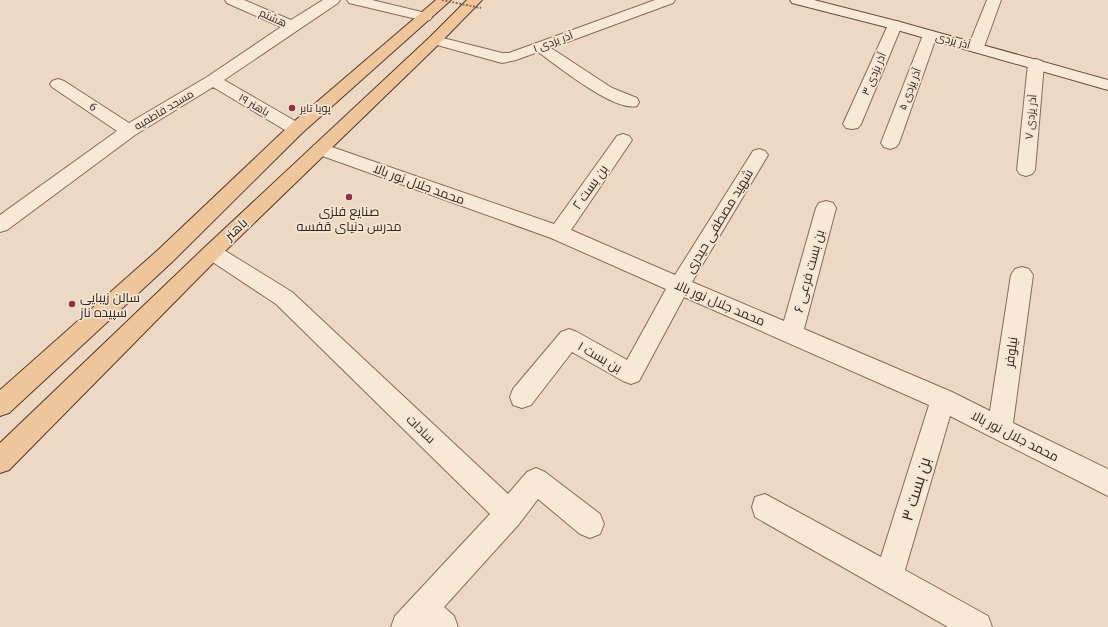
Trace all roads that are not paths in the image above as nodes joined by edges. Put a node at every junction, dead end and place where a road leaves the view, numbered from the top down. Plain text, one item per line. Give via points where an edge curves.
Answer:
1 (232, 0) edge
2 (333, 0) edge
3 (354, 0) edge
4 (443, 0) edge
5 (668, 0) edge
6 (797, 0) edge
7 (994, 0) edge
8 (477, 4) edge
9 (424, 18) junction
10 (895, 25) junction
11 (292, 26) junction
12 (930, 35) junction
13 (435, 40) junction
14 (540, 47) junction
15 (976, 47) junction
16 (1036, 64) junction
17 (213, 80) junction
18 (58, 84) dead end
19 (1108, 85) edge
20 (631, 102) dead end
21 (852, 124) dead end
22 (296, 129) junction
23 (129, 132) junction
24 (623, 140) dead end
25 (890, 143) dead end
26 (320, 149) junction
27 (759, 155) dead end
28 (1026, 170) dead end
29 (826, 208) dead end
30 (0, 225) edge
31 (558, 233) junction
32 (212, 252) junction
33 (1022, 275) dead end
34 (680, 286) junction
35 (791, 334) junction
36 (522, 397) dead end
37 (943, 400) junction
38 (0, 405) edge
39 (1000, 428) junction
40 (0, 461) edge
41 (1108, 484) edge
42 (765, 507) dead end
43 (509, 514) junction
44 (590, 524) dead end
45 (889, 577) junction
46 (424, 621) edge
47 (977, 627) edge

1 - 11 street, هشتم
2 - 11 street, مسجد فاطمیه
3 - 9 street
4 - 9 main road
5 - 14 street, آذر یزدی ۱
6 - 10 street, آذر یزدی
7 - 15 street
8 - 13 main road, باهنر
9 - 22 main road
10 - 12 street, آذر یزدی
10 - 21 street, آذر یزدی ۳
11 - 17 street, مسجد فاطمیه
12 - 15 street, آذر یزدی
12 - 25 street, آذر یزدی ۵
13 - 14 street, آذر یزدی ۱ via 502,58
13 - 26 main road, باهنر
14 - 20 street via 606,92
15 - 16 street, آذر یزدی
16 - 19 street, آذر یزدی
16 - 28 street, آذر یزدی ۷
17 - 22 street, باهنر ۱۹
17 - 23 street, مسجد فاطمیه
18 - 23 street, 6
22 - 38 main road via 165,256
23 - 30 street, مسجد فاطمیه
24 - 31 street, بن بست ۲
26 - 31 street, محمد جلال نور بالا
26 - 32 main road, باهنر
27 - 34 street, شهید مصطفی حیدری
29 - 35 street, بن بست فرعی ۶
31 - 34 street, محمد جلال نور بالا
32 - 40 main road, باهنر
32 - 43 street, سادات via 284,298
33 - 39 street, نیلوفر
34 - 35 street, محمد جلال نور بالا
34 - 36 street, بن بست ۱ via 630,374 569,338
35 - 37 street, محمد جلال نور بالا
37 - 39 street, محمد جلال نور بالا
37 - 45 street, بن بست ۳
39 - 41 street, محمد جلال نور بالا
42 - 45 street
43 - 44 street via 536,481
43 - 46 street
45 - 47 street

